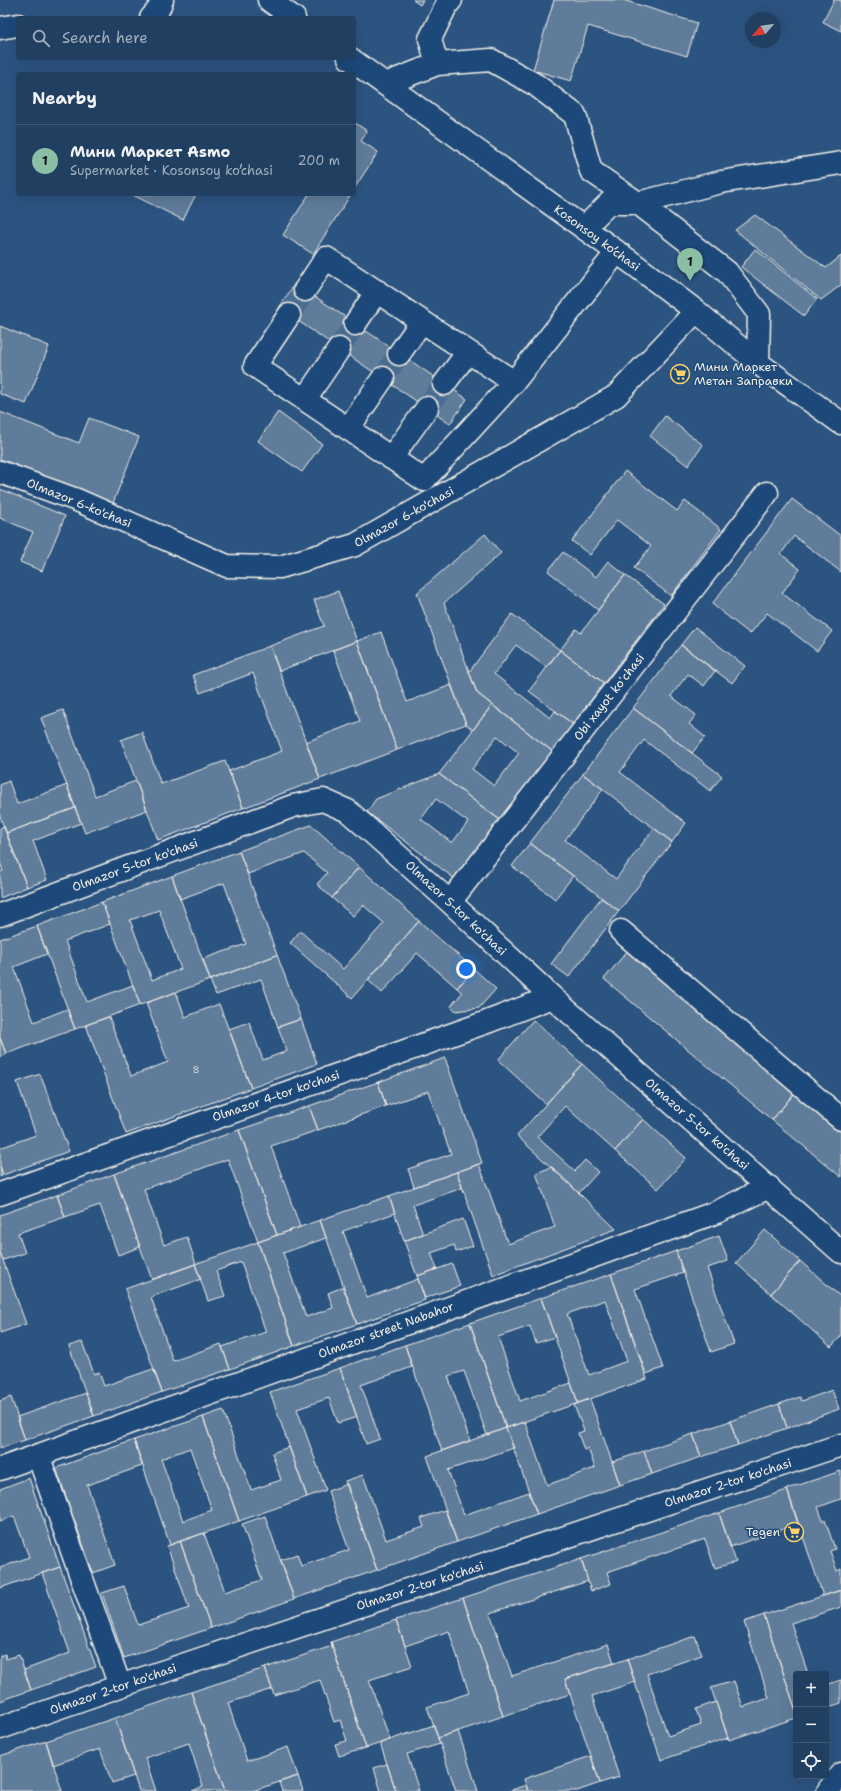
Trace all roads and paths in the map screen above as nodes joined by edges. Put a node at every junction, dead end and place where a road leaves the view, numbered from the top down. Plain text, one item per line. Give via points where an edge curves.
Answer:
1 (162, 0) edge
2 (269, 0) edge
3 (451, 0) edge
4 (153, 16) edge
5 (291, 16) edge
6 (16, 25) edge
7 (0, 28) edge
8 (352, 60) edge
9 (437, 64) junction
10 (385, 84) junction
11 (841, 163) edge
12 (638, 203) junction
13 (584, 228) junction
14 (617, 252) junction
15 (305, 290) tunnel mouth
16 (378, 291) junction
17 (696, 311) junction
18 (289, 315) tunnel mouth
19 (422, 321) junction
20 (355, 324) tunnel mouth
21 (339, 349) tunnel mouth
22 (468, 352) junction
23 (399, 354) tunnel mouth
24 (758, 363) junction
25 (383, 378) tunnel mouth
26 (514, 382) junction
27 (444, 384) tunnel mouth
28 (305, 400) junction
29 (427, 408) tunnel mouth
30 (841, 424) edge
31 (348, 429) junction
32 (391, 458) junction
33 (0, 472) edge
34 (767, 493) dead end
35 (450, 902) junction
36 (0, 915) edge
37 (621, 931) dead end
38 (552, 997) junction
39 (841, 1119) edge
40 (769, 1187) junction
41 (0, 1194) edge
42 (841, 1252) edge
43 (841, 1445) edge
44 (38, 1455) junction
45 (0, 1469) edge
46 (120, 1686) junction
47 (0, 1728) edge
48 (841, 1774) edge
49 (828, 1791) edge

1 - 4 street
2 - 5 street
3 - 9 street via 430,39
6 - 7 street
8 - 10 street, Kosonsoy ko’chasi
9 - 10 street
9 - 12 street via 491,60 536,85 575,114 592,171
10 - 13 street, Kosonsoy ko’chasi
11 - 12 street via 721,182
12 - 13 street via 609,203
12 - 24 street via 727,272 759,314
13 - 14 street, Kosonsoy ko’chasi
14 - 17 street, Kosonsoy ko’chasi
14 - 26 street
15 - 16 street via 326,258
16 - 19 street
16 - 20 street
17 - 24 street, Kosonsoy ko’chasi
17 - 33 street, Olmazor 6-ko'chasi via 616,396 355,545 280,567 227,566 77,500
18 - 28 street via 255,366
19 - 22 street
19 - 23 street
21 - 28 street
22 - 26 street
22 - 27 street
24 - 30 street, Kosonsoy ko’chasi
25 - 31 street
26 - 32 street via 424,480
28 - 31 street
29 - 32 street
31 - 32 street
34 - 35 street, Obi xayot koʻchasi
35 - 36 street, Olmazor 5-tor ko'chasi via 348,811 322,800 293,806
35 - 38 street, Olmazor 5-tor ko'chasi
37 - 39 street
38 - 40 street, Olmazor 5-tor ko'chasi
38 - 41 street, Olmazor 4-tor ko'chasi
40 - 42 street, Olmazor 5-tor ko'chasi
40 - 44 street, Olmazor street Nabahor via 717,1212
43 - 46 street, Olmazor 2-tor ko'chasi
44 - 45 street, Olmazor street Nabahor
44 - 46 street
46 - 47 street, Olmazor 2-tor ko'chasi
48 - 49 street

